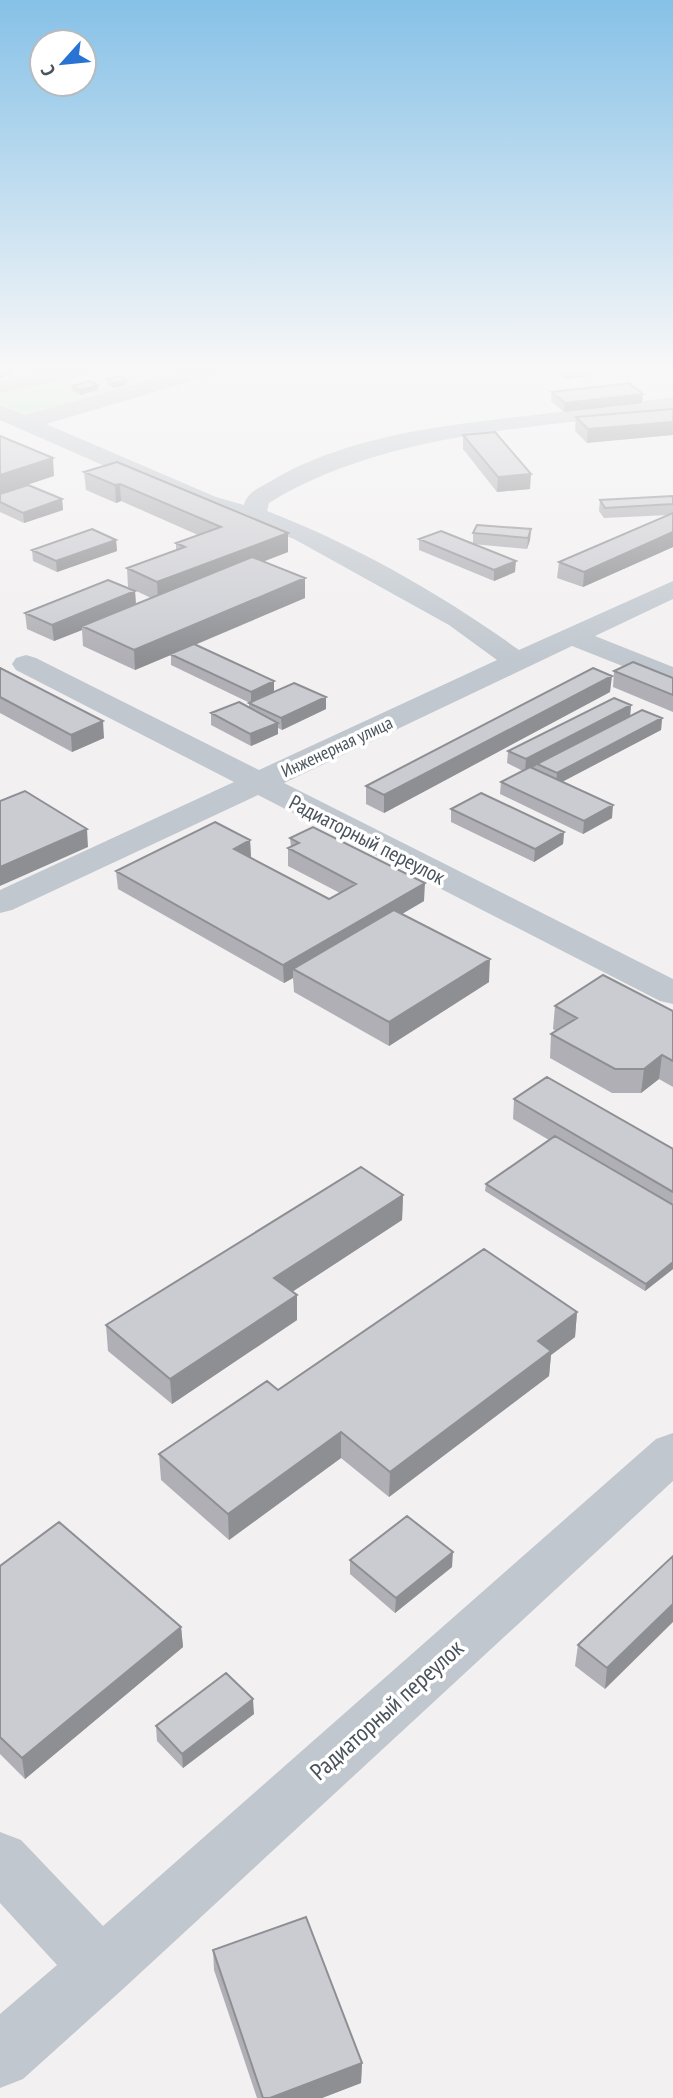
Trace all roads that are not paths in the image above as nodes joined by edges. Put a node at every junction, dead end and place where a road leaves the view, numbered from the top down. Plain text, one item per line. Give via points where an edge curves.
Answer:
1 (123, 465) edge
2 (329, 465) edge
3 (254, 516) junction
4 (673, 589) edge
5 (571, 636) junction
6 (517, 662) junction
7 (26, 664) dead end
8 (673, 677) edge
9 (258, 785) junction
10 (0, 903) edge
11 (673, 993) edge
12 (673, 1452) edge
13 (0, 1860) edge
14 (101, 1968) junction
15 (0, 2056) edge

1 - 3 street via 206,502
2 - 3 street via 295,477 257,500
3 - 6 street via 303,534 459,618
4 - 5 street, Инженерная улица
5 - 6 street, Инженерная улица
5 - 8 street
6 - 9 street, Инженерная улица
7 - 9 street, Радиаторный переулок
9 - 10 street, Инженерная улица
9 - 11 street, Радиаторный переулок
12 - 14 street, Радиаторный переулок
13 - 14 street
14 - 15 street, Радиаторный переулок

